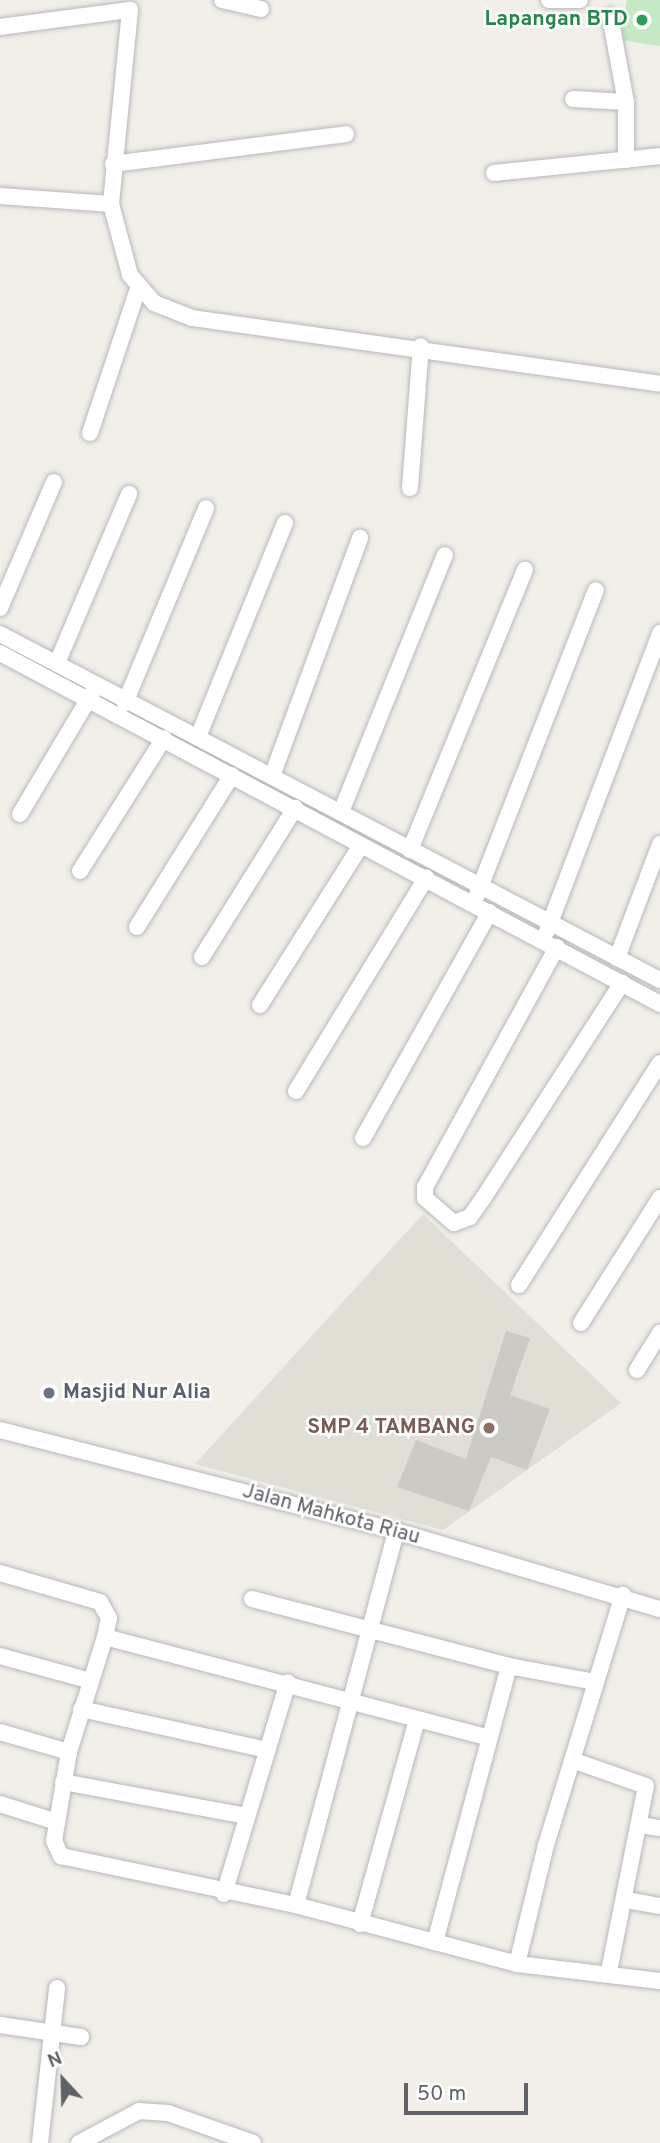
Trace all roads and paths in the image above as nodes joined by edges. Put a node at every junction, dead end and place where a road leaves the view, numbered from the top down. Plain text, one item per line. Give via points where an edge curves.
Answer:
1 (222, 0) edge
2 (549, 0) edge
3 (580, 0) edge
4 (132, 5) edge
5 (261, 9) dead end
6 (610, 16) dead end
7 (0, 27) edge
8 (573, 99) dead end
9 (626, 102) junction
10 (346, 134) dead end
11 (660, 156) edge
12 (626, 160) junction
13 (113, 164) junction
14 (494, 173) dead end
15 (0, 196) edge
16 (111, 204) junction
17 (139, 286) junction
18 (421, 346) junction
19 (660, 384) edge
20 (90, 433) dead end
21 (54, 482) dead end
22 (410, 488) dead end
23 (129, 494) dead end
24 (206, 508) dead end
25 (285, 523) dead end
26 (360, 538) dead end
27 (445, 555) dead end
28 (525, 570) dead end
29 (596, 590) dead end
30 (0, 608) edge
31 (660, 633) edge
32 (0, 634) edge
33 (0, 653) edge
34 (57, 663) junction
35 (92, 693) junction
36 (125, 703) junction
37 (158, 730) junction
38 (198, 737) junction
39 (232, 775) junction
40 (272, 776) junction
41 (295, 808) junction
42 (341, 812) junction
43 (20, 814) dead end
44 (660, 844) edge
45 (361, 845) junction
46 (410, 850) junction
47 (79, 871) dead end
48 (426, 878) junction
49 (482, 886) junction
50 (472, 903) junction
51 (490, 912) junction
52 (552, 923) junction
53 (137, 927) dead end
54 (542, 939) junction
55 (557, 947) junction
56 (202, 957) dead end
57 (617, 958) junction
58 (660, 981) edge
59 (622, 983) junction
60 (660, 1004) edge
61 (260, 1005) dead end
62 (660, 1063) edge
63 (296, 1091) dead end
64 (363, 1139) dead end
65 (660, 1198) edge
66 (519, 1285) dead end
67 (581, 1323) dead end
68 (660, 1333) edge
69 (637, 1370) dead end
70 (0, 1430) edge
71 (396, 1531) junction
72 (0, 1574) edge
73 (623, 1595) junction
74 (252, 1600) dead end
75 (660, 1609) edge
76 (371, 1628) junction
77 (105, 1637) junction
78 (0, 1656) edge
79 (509, 1666) junction
80 (87, 1680) junction
81 (288, 1682) junction
82 (595, 1682) junction
83 (348, 1704) junction
84 (81, 1709) junction
85 (417, 1720) junction
86 (0, 1732) edge
87 (487, 1737) junction
88 (268, 1750) junction
89 (69, 1752) junction
90 (572, 1760) junction
91 (63, 1782) junction
92 (0, 1804) edge
93 (246, 1816) junction
94 (57, 1822) junction
95 (640, 1825) junction
96 (660, 1828) edge
97 (224, 1894) junction
98 (625, 1900) junction
99 (296, 1905) junction
100 (660, 1906) edge
101 (360, 1924) junction
102 (435, 1942) junction
103 (517, 1964) junction
104 (609, 1972) junction
105 (660, 1980) edge
106 (57, 1988) dead end
107 (0, 2025) edge
108 (51, 2034) junction
109 (82, 2038) dead end
110 (40, 2143) edge
111 (79, 2143) edge
112 (253, 2143) edge

1 - 5 street
2 - 3 street
4 - 7 street
4 - 13 street
6 - 9 street
8 - 9 street
9 - 12 street
10 - 13 street
11 - 12 street
12 - 14 street
13 - 16 street
15 - 16 street
16 - 17 street
17 - 18 street via 154,303 192,318
17 - 20 street
18 - 19 street
18 - 22 street
21 - 30 street
23 - 34 street
24 - 36 street
25 - 38 street
26 - 40 street
27 - 42 street
28 - 46 street
29 - 49 street
31 - 52 street
32 - 34 street
33 - 35 street
34 - 35 street
35 - 36 street
35 - 37 street
35 - 43 street
36 - 37 street
37 - 38 street
37 - 39 street
37 - 47 street
38 - 40 street
39 - 41 street
39 - 53 street
40 - 42 street
41 - 45 street
41 - 56 street
42 - 46 street
44 - 57 street
45 - 48 street
45 - 61 street
46 - 49 street
48 - 50 street
48 - 63 street
49 - 50 street
49 - 52 street
50 - 51 street
51 - 54 street
51 - 64 street
52 - 54 street
52 - 57 street
54 - 55 street
55 - 59 street
55 - 59 street via 425,1187 425,1198 454,1223 477,1207
57 - 58 street
59 - 60 street
62 - 66 street
65 - 67 street
68 - 69 street
70 - 71 street, Jalan Mahkota Riau
71 - 73 street, Jalan Mahkota Riau
71 - 76 street
72 - 77 street via 100,1602 109,1618
73 - 75 street, Jalan Mahkota Riau
73 - 82 street
74 - 76 street
76 - 79 street
76 - 83 street
77 - 80 street
77 - 81 street
78 - 80 street
79 - 82 street
79 - 87 street
80 - 84 street
81 - 83 street
81 - 88 street
82 - 90 street
83 - 85 street
83 - 99 street
84 - 88 street
84 - 89 street
85 - 87 street
85 - 101 street
86 - 89 street
87 - 102 street
88 - 93 street
89 - 91 street
90 - 95 street via 642,1780
90 - 103 street
91 - 93 street
91 - 94 street
92 - 94 street
93 - 97 street
94 - 97 street via 54,1841 61,1856
95 - 96 street
95 - 98 street
97 - 99 street
98 - 100 street
98 - 104 street
99 - 101 street
101 - 102 street
102 - 103 street
103 - 104 street
104 - 105 street
106 - 108 street
107 - 108 street
108 - 109 street
108 - 110 street
111 - 112 street via 139,2111 168,2113

